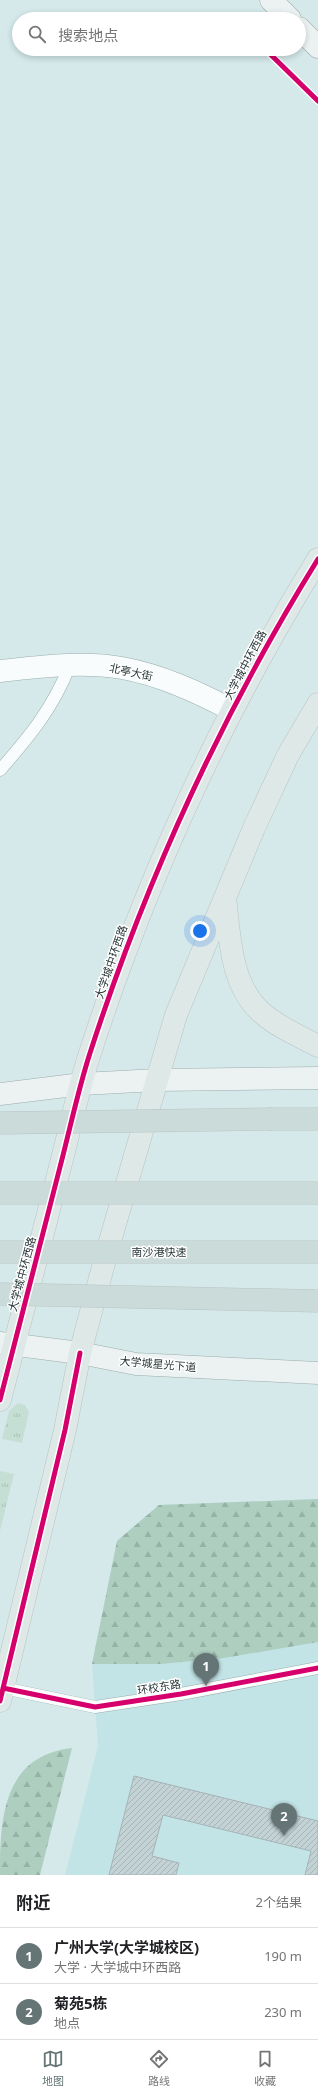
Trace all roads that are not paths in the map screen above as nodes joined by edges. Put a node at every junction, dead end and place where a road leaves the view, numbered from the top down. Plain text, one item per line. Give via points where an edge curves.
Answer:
1 (271, 0) edge
2 (283, 12) edge
3 (306, 35) edge
4 (318, 47) edge
5 (318, 559) edge
6 (70, 665) junction
7 (0, 671) edge
8 (318, 704) edge
9 (232, 710) junction
10 (0, 770) edge
11 (225, 896) junction
12 (318, 1046) edge
13 (318, 1078) edge
14 (157, 1080) junction
15 (82, 1084) junction
16 (0, 1094) edge
17 (318, 1119) edge
18 (0, 1123) edge
19 (0, 1192) edge
20 (318, 1193) edge
21 (0, 1252) edge
22 (318, 1252) edge
23 (0, 1294) edge
24 (318, 1301) edge
25 (7, 1344) edge
26 (80, 1353) junction
27 (318, 1373) edge
28 (0, 1400) edge
29 (318, 1668) edge
30 (2, 1694) edge

1 - 2 main road
3 - 4 main road
5 - 9 main road, 大学城中环西路
6 - 7 street, 北亭大街
6 - 9 street, 北亭大街 via 120,667 147,674 192,689
6 - 10 lane via 57,696 42,720
8 - 11 main road via 288,755
9 - 15 main road, 大学城中环西路 via 164,852 134,926 89,1055
11 - 12 main road via 237,975 248,996 262,1013 278,1025
11 - 14 main road via 176,1015
13 - 14 main road
14 - 15 main road
14 - 26 main road
15 - 16 main road
15 - 25 main road, 大学城中环西路
17 - 18 highway, bridge
19 - 20 highway, bridge
21 - 22 highway, 南沙港快速, bridge
23 - 24 highway, bridge
25 - 26 main road, 大学城星光下道
25 - 28 main road, 大学城中环西路
26 - 27 main road, 大学城星光下道 via 136,1364
26 - 30 main road via 65,1430
29 - 30 lane, 环校东路 via 181,1694 95,1707

